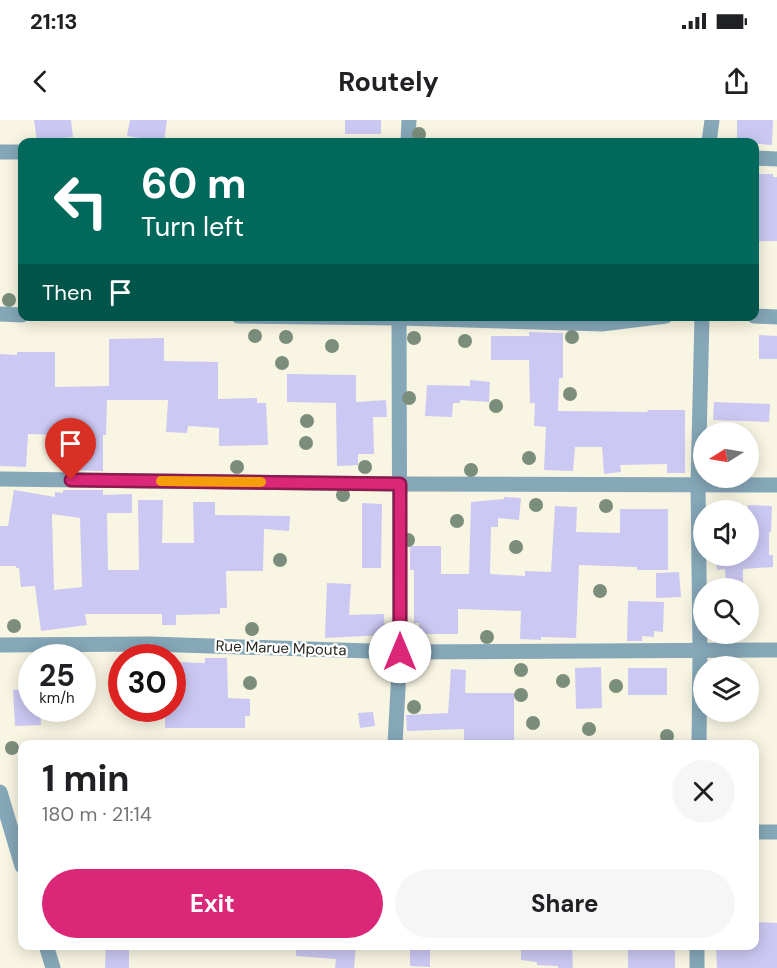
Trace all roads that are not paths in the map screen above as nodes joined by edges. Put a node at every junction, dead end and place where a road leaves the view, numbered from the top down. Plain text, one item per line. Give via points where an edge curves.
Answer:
1 (409, 120) edge
2 (712, 120) edge
3 (408, 138) edge
4 (710, 138) edge
5 (0, 152) edge
6 (18, 152) edge
7 (759, 158) edge
8 (777, 159) edge
9 (0, 314) edge
10 (18, 315) edge
11 (759, 316) edge
12 (777, 317) edge
13 (399, 321) edge
14 (515, 321) edge
15 (626, 321) edge
16 (702, 321) edge
17 (699, 422) edge
18 (0, 479) edge
19 (400, 484) junction
20 (693, 485) edge
21 (759, 485) edge
22 (777, 485) edge
23 (698, 488) edge
24 (0, 645) edge
25 (777, 650) edge
26 (700, 651) junction
27 (400, 652) junction
28 (396, 740) edge
29 (699, 740) edge
30 (0, 792) edge
31 (759, 832) edge
32 (777, 832) edge
33 (12, 833) edge
34 (18, 853) edge
35 (48, 950) edge
36 (697, 950) edge
37 (53, 968) edge
38 (697, 968) edge

1 - 3 street
2 - 4 street
5 - 6 street
7 - 8 street
9 - 10 street
11 - 12 street
13 - 19 street
14 - 15 street
16 - 17 street
18 - 19 street
19 - 20 street
19 - 27 street
21 - 22 street
23 - 26 street
24 - 27 street, Rue Marue Mpouta via 150,644
25 - 26 street, Rue Marue Mpouta
26 - 27 street, Rue Marue Mpouta
26 - 29 street
27 - 28 street
30 - 33 street
31 - 32 street
33 - 34 street
35 - 37 street
36 - 38 street

